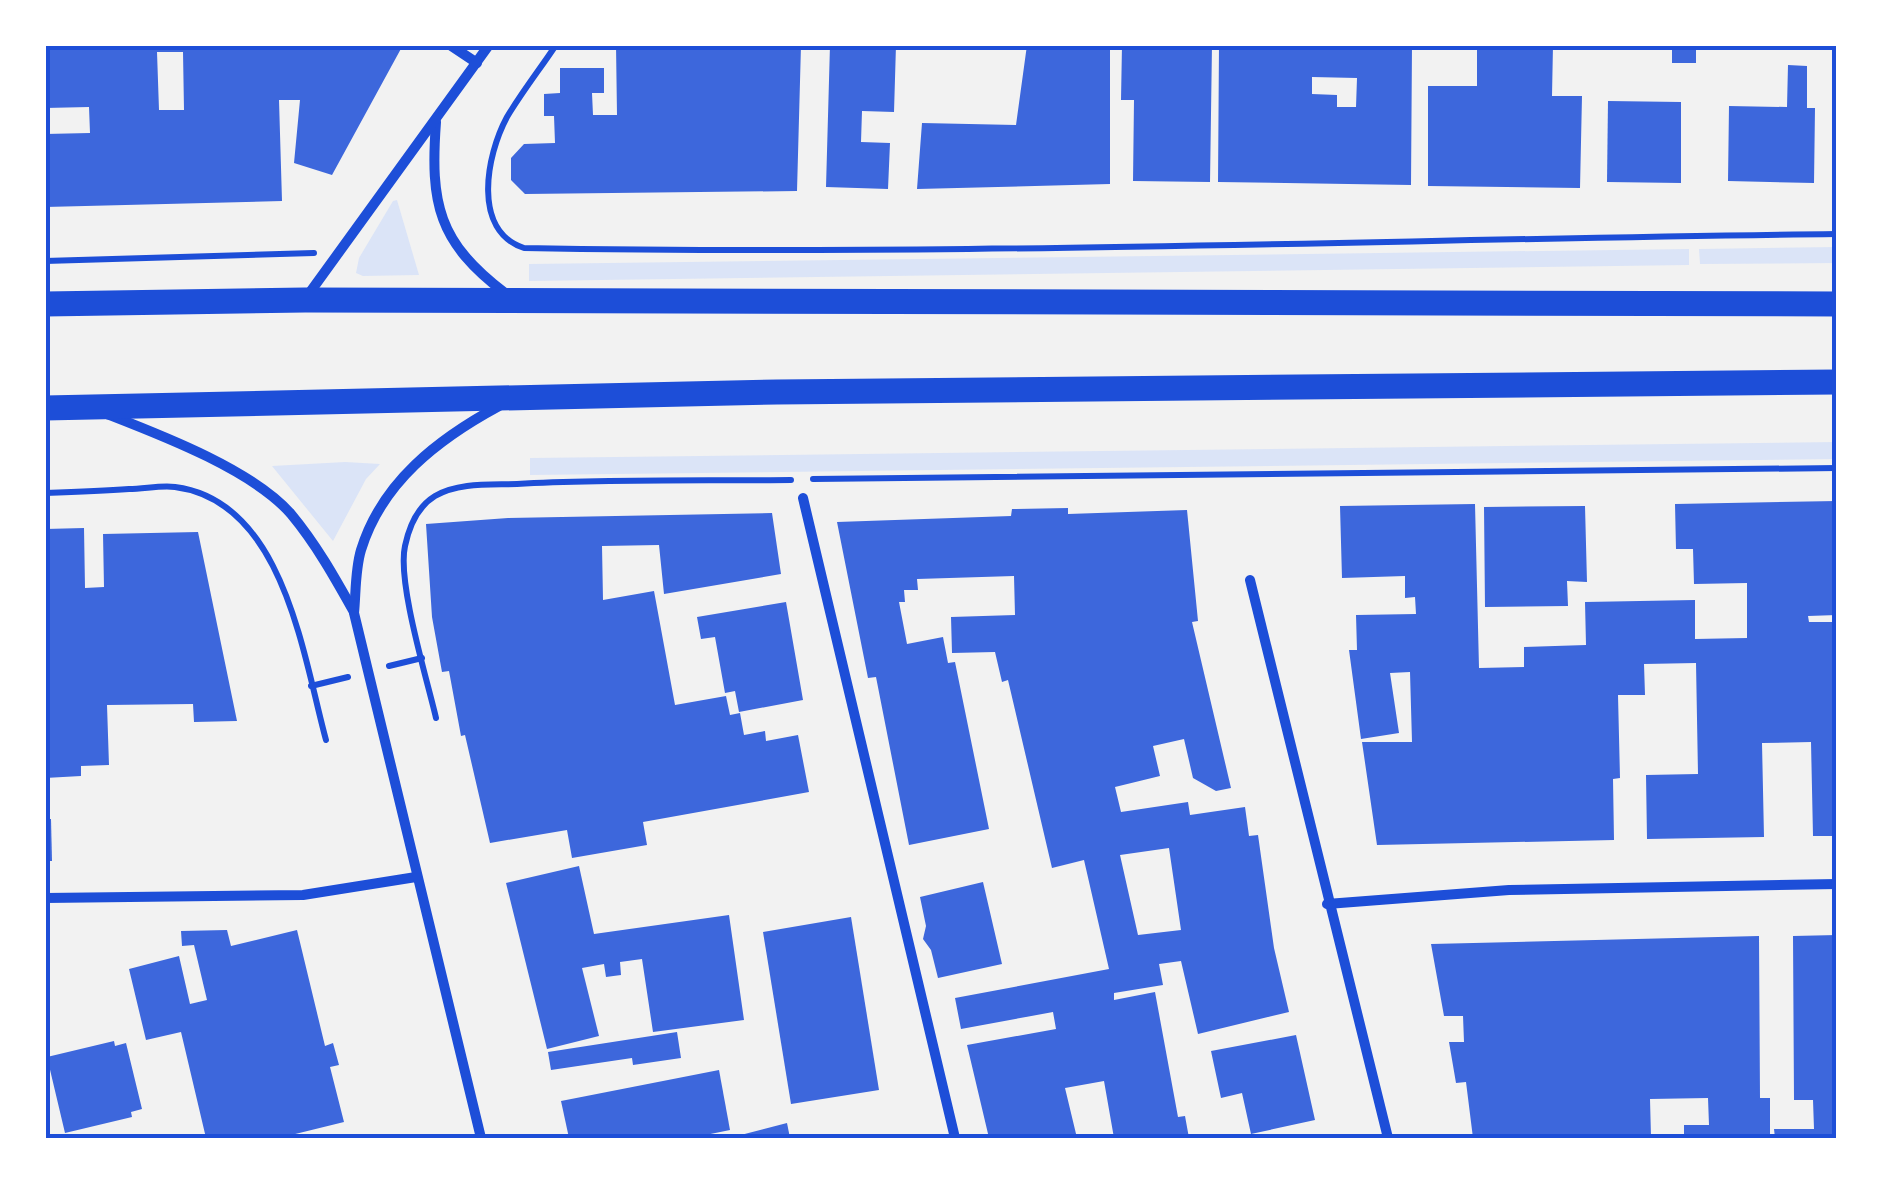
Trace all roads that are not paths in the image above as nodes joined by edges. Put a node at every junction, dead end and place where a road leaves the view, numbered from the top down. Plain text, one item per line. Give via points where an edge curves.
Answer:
1 (450, 45) edge
2 (489, 45) edge
3 (477, 64) junction
4 (436, 119) junction
5 (305, 300) junction
6 (514, 300) junction
7 (45, 304) edge
8 (1837, 304) edge
9 (1837, 382) edge
10 (512, 399) junction
11 (45, 408) edge
12 (94, 409) junction
13 (803, 498) dead end
14 (1250, 580) dead end
15 (354, 613) junction
16 (416, 877) junction
17 (1837, 884) edge
18 (45, 898) edge
19 (1327, 904) junction
20 (481, 1138) edge
21 (955, 1138) edge
22 (1388, 1138) edge

1 - 3 street
2 - 3 street
3 - 4 street
4 - 5 street
4 - 6 street via 432,174 439,210 477,272
5 - 6 main road
5 - 7 main road
6 - 8 main road
9 - 10 main road
10 - 12 main road
10 - 15 street via 415,462 376,510 360,554
11 - 12 main road
12 - 15 street via 179,442 288,511
13 - 21 street
14 - 19 street
15 - 16 street
16 - 18 street via 303,895
16 - 20 street
17 - 19 street via 1509,890
19 - 22 street

